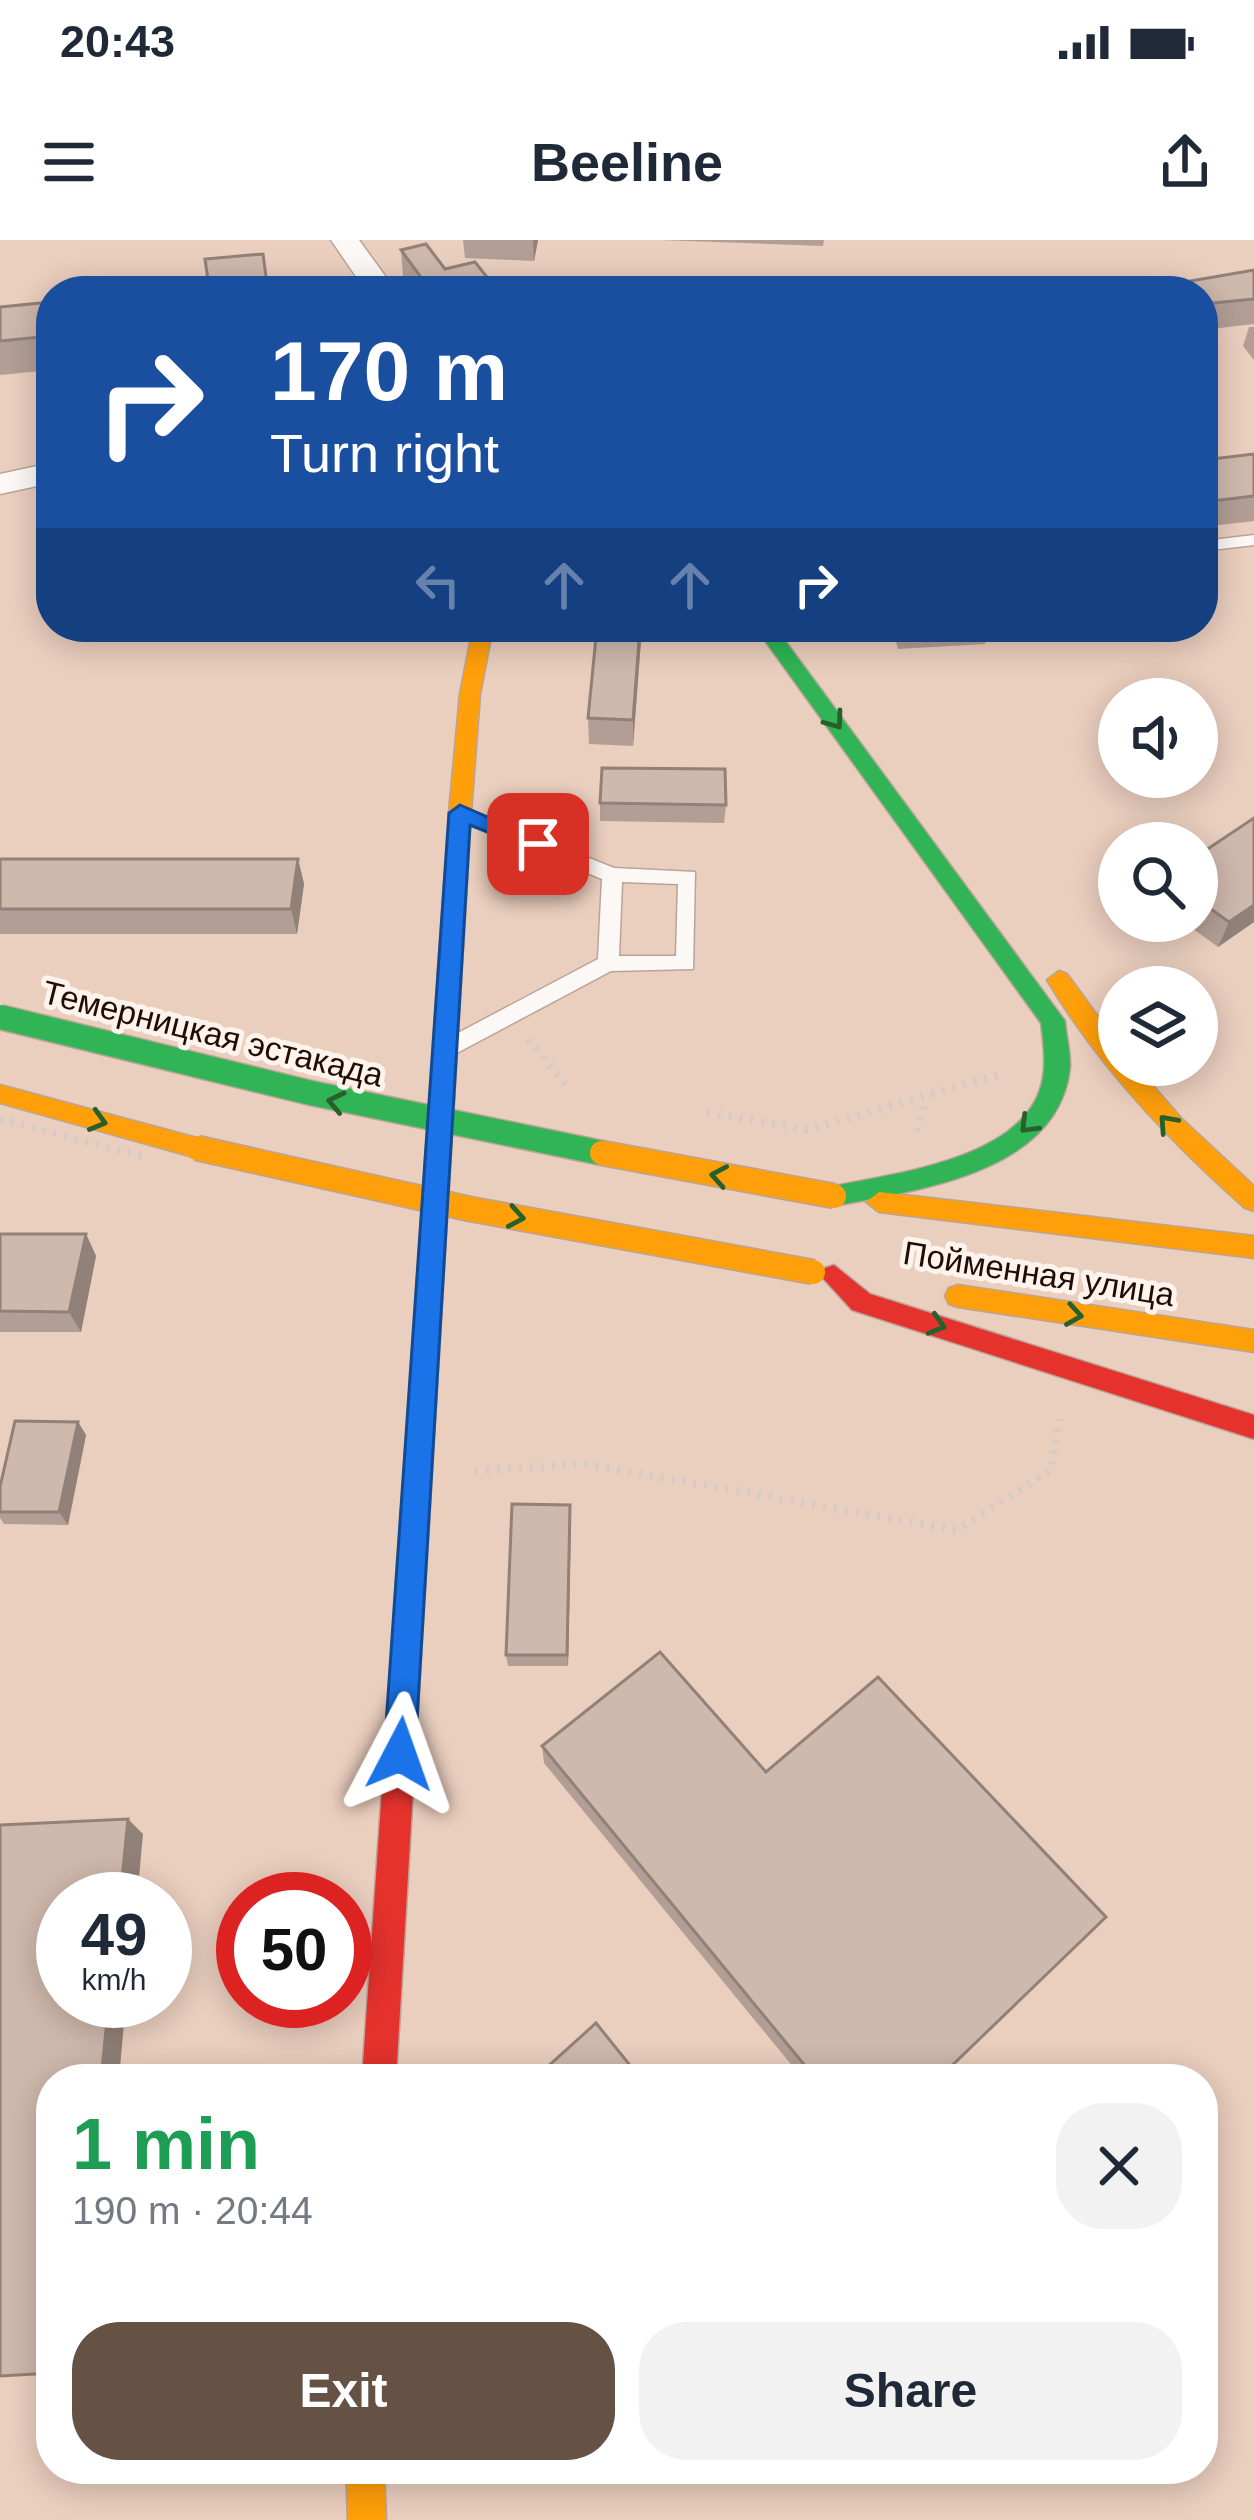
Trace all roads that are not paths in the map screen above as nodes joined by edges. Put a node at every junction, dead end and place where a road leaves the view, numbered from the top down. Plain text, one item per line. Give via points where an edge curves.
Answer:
1 (344, 240) edge
2 (371, 276) edge
3 (36, 476) edge
4 (0, 484) edge
5 (1254, 540) edge
6 (1218, 544) edge
7 (480, 642) edge
8 (776, 642) edge
9 (809, 642) edge
10 (460, 813) junction
11 (612, 875) junction
12 (1010, 913) dead end
13 (1038, 951) dead end
14 (608, 963) junction
15 (0, 1017) edge
16 (446, 1049) junction
17 (0, 1094) edge
18 (834, 1196) junction
19 (1254, 1201) edge
20 (1254, 1247) edge
21 (823, 1274) junction
22 (1254, 1341) edge
23 (1254, 1427) edge
24 (380, 2064) edge
25 (365, 2484) edge
26 (367, 2520) edge

1 - 2 street
3 - 4 street
5 - 6 lane
7 - 10 main road
8 -> 18 main road via 1053,1021 1064,1062 1053,1100 1011,1142 953,1170
9 - 12 main road
10 - 11 lane
10 - 16 main road
11 - 14 lane
11 - 14 lane via 688,877 686,964
19 -> 13 main road via 1186,1144 1122,1073
14 - 16 lane
18 -> 15 main road, Темерницкая эстакада, bridge via 493,1136
16 - 24 main road
17 -> 21 main road, bridge via 447,1204
18 - 20 main road, Пойменная улица
21 -> 22 main road, Пойменная улица
21 -> 23 main road via 861,1302
25 - 26 main road

